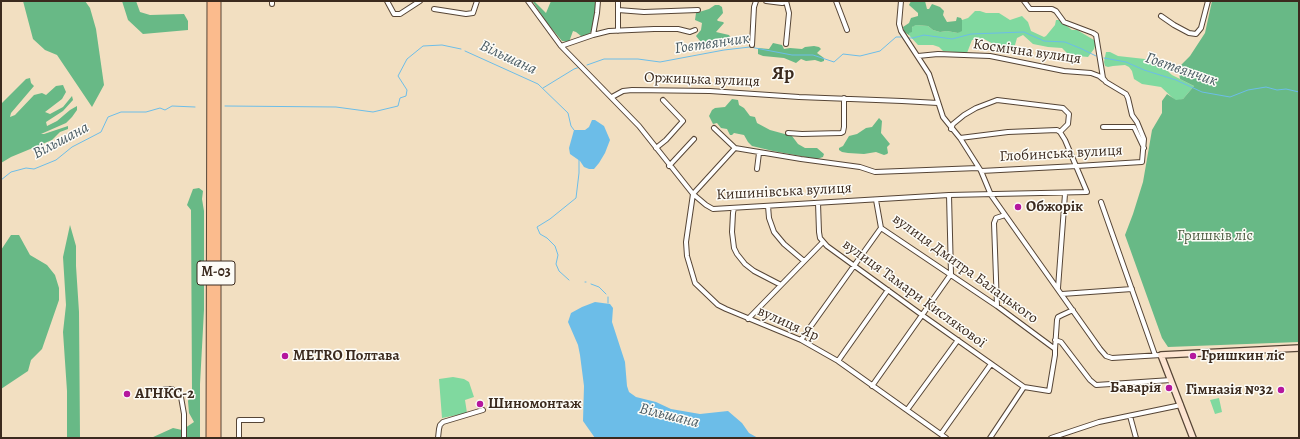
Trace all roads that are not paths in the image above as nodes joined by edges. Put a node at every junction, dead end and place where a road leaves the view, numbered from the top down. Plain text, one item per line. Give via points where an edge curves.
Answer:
1 (212, 1) edge
2 (217, 1) edge
3 (387, 1) edge
4 (420, 1) edge
5 (477, 1) edge
6 (528, 1) edge
7 (598, 1) edge
8 (618, 1) edge
9 (756, 1) edge
10 (766, 1) edge
11 (836, 1) edge
12 (901, 1) edge
13 (1024, 1) edge
14 (1208, 1) edge
15 (786, 2) edge
16 (434, 9) dead end
17 (618, 10) junction
18 (698, 10) dead end
19 (1161, 16) dead end
20 (695, 30) dead end
21 (847, 30) dead end
22 (618, 31) junction
23 (593, 35) junction
24 (786, 44) dead end
25 (752, 45) dead end
26 (561, 46) junction
27 (918, 56) junction
28 (1106, 82) junction
29 (612, 97) junction
30 (844, 98) junction
31 (663, 100) dead end
32 (938, 103) junction
33 (1104, 127) dead end
34 (714, 128) dead end
35 (951, 129) junction
36 (1060, 132) junction
37 (788, 133) dead end
38 (960, 138) junction
39 (694, 139) dead end
40 (656, 148) junction
41 (735, 148) junction
42 (1144, 148) junction
43 (759, 152) junction
44 (669, 166) junction
45 (1077, 166) junction
46 (757, 169) dead end
47 (980, 169) junction
48 (693, 194) junction
49 (1065, 194) junction
50 (949, 195) junction
51 (991, 195) junction
52 (876, 200) junction
53 (1101, 202) dead end
54 (818, 203) junction
55 (768, 206) junction
56 (734, 208) junction
57 (1005, 214) junction
58 (881, 228) junction
59 (823, 242) junction
60 (804, 261) junction
61 (855, 267) junction
62 (951, 274) junction
63 (781, 285) junction
64 (1058, 288) junction
65 (1132, 289) junction
66 (888, 290) junction
67 (1062, 294) junction
68 (997, 306) junction
69 (1072, 310) junction
70 (922, 315) junction
71 (748, 319) junction
72 (801, 340) junction
73 (958, 340) junction
74 (1055, 340) junction
75 (1299, 348) edge
76 (1055, 349) junction
77 (1170, 354) junction
78 (1158, 355) junction
79 (838, 361) junction
80 (991, 364) junction
81 (1165, 365) junction
82 (1171, 380) junction
83 (872, 386) junction
84 (1024, 387) junction
85 (165, 389) dead end
86 (1181, 405) junction
87 (483, 410) dead end
88 (907, 410) junction
89 (1130, 416) junction
90 (262, 420) dead end
91 (941, 434) junction
92 (184, 438) edge
93 (210, 438) edge
94 (217, 438) edge
95 (239, 438) edge
96 (438, 438) edge
97 (946, 438) edge
98 (990, 438) edge
99 (1052, 438) edge
100 (1136, 438) edge
101 (1193, 438) edge

1 - 93 highway, М-03
2 - 94 highway, М-03
3 - 4 street via 394,14 400,14
5 - 16 street via 473,13
6 - 26 street, Кишинівська вулиця
7 - 23 street
8 - 17 street
9 - 25 street
10 - 15 street
11 - 21 street
12 - 27 street via 901,31
13 - 28 street, Космічна вулиця via 1030,9 1052,9 1064,22 1096,35 1102,74
14 - 19 street via 1201,28 1196,34 1179,28
15 - 24 street via 789,13
17 - 18 street
17 - 22 street
20 - 22 street
22 - 23 street
23 - 26 street
26 - 29 street, Кишинівська вулиця
27 - 28 street, Космічна вулиця via 990,56 1064,71 1090,73
27 - 32 street via 929,74
28 - 42 street, Космічна вулиця via 1128,98 1132,115 1144,139
29 - 30 street, Оржицька вулиця via 632,90
29 - 40 street, Кишинівська вулиця
30 - 32 street, Оржицька вулиця
30 - 37 street via 843,132
31 - 40 street via 684,121
32 - 35 street
33 - 42 street via 1134,127
34 - 41 street
35 - 36 street via 964,114 997,100 1063,108 1069,114 1068,124
35 - 38 street
36 - 38 street via 1008,132
36 - 45 street
38 - 47 street
39 - 44 street
40 - 44 street, Кишинівська вулиця
41 - 43 street, Глобинська вулиця
41 - 48 street
42 - 45 street, Глобинська вулиця via 1142,162
43 - 46 street
43 - 47 street, Глобинська вулиця via 860,167 875,172
44 - 48 street, Кишинівська вулиця
45 - 47 street, Глобинська вулиця
45 - 49 street, Кишинівська вулиця via 1087,192
47 - 51 street
48 - 56 street, Кишинівська вулиця via 713,209
48 - 71 street, вулиця Яр via 686,242 687,256 695,283 718,305
49 - 51 street, Кишинівська вулиця
49 - 64 street
50 - 51 street, Кишинівська вулиця
50 - 52 street, Кишинівська вулиця
50 - 62 street
51 - 57 street
52 - 54 street, Кишинівська вулиця
52 - 58 street, вулиця Дмитра Балацького
53 - 65 street
54 - 55 street, Кишинівська вулиця
54 - 59 street, вулиця Тамари Кислякової via 819,232
55 - 56 street, Кишинівська вулиця
55 - 60 street via 774,232
56 - 63 street via 732,232 737,254 754,271
57 - 64 street
57 - 68 street via 996,218 994,223
58 - 61 street
58 - 62 street, вулиця Дмитра Балацького
59 - 60 street
59 - 61 street, вулиця Тамари Кислякової
60 - 63 street
61 - 66 street, вулиця Тамари Кислякової
61 - 72 street
62 - 68 street, вулиця Дмитра Балацького
62 - 70 street
63 - 71 street
64 - 67 street
65 - 67 street
65 - 78 street
66 - 70 street, вулиця Тамари Кислякової
66 - 79 street
67 - 69 street
68 - 76 street, вулиця Дмитра Балацького
69 - 74 street via 1058,317
69 - 78 street via 1108,358
70 - 73 street, вулиця Тамари Кислякової
70 - 83 street
71 - 72 street, вулиця Яр
72 - 79 street, вулиця Яр
73 - 80 street, вулиця Тамари Кислякової
73 - 88 street
74 - 76 street
74 - 82 street via 1061,342 1096,385
75 - 77 street
76 - 84 street via 1049,391
77 - 78 street
77 - 81 street
78 - 81 street
79 - 83 street, вулиця Яр
80 - 84 street, вулиця Тамари Кислякової
80 - 91 street
81 - 82 street
82 - 86 street
83 - 88 street, вулиця Яр
84 - 98 street
85 - 92 street via 172,389 181,397
86 - 89 street
86 - 101 street
87 - 96 street via 443,422
88 - 91 street, вулиця Яр
89 - 99 street via 1099,422
89 - 100 street
90 - 95 street via 240,420
91 - 97 street, вулиця Яр

